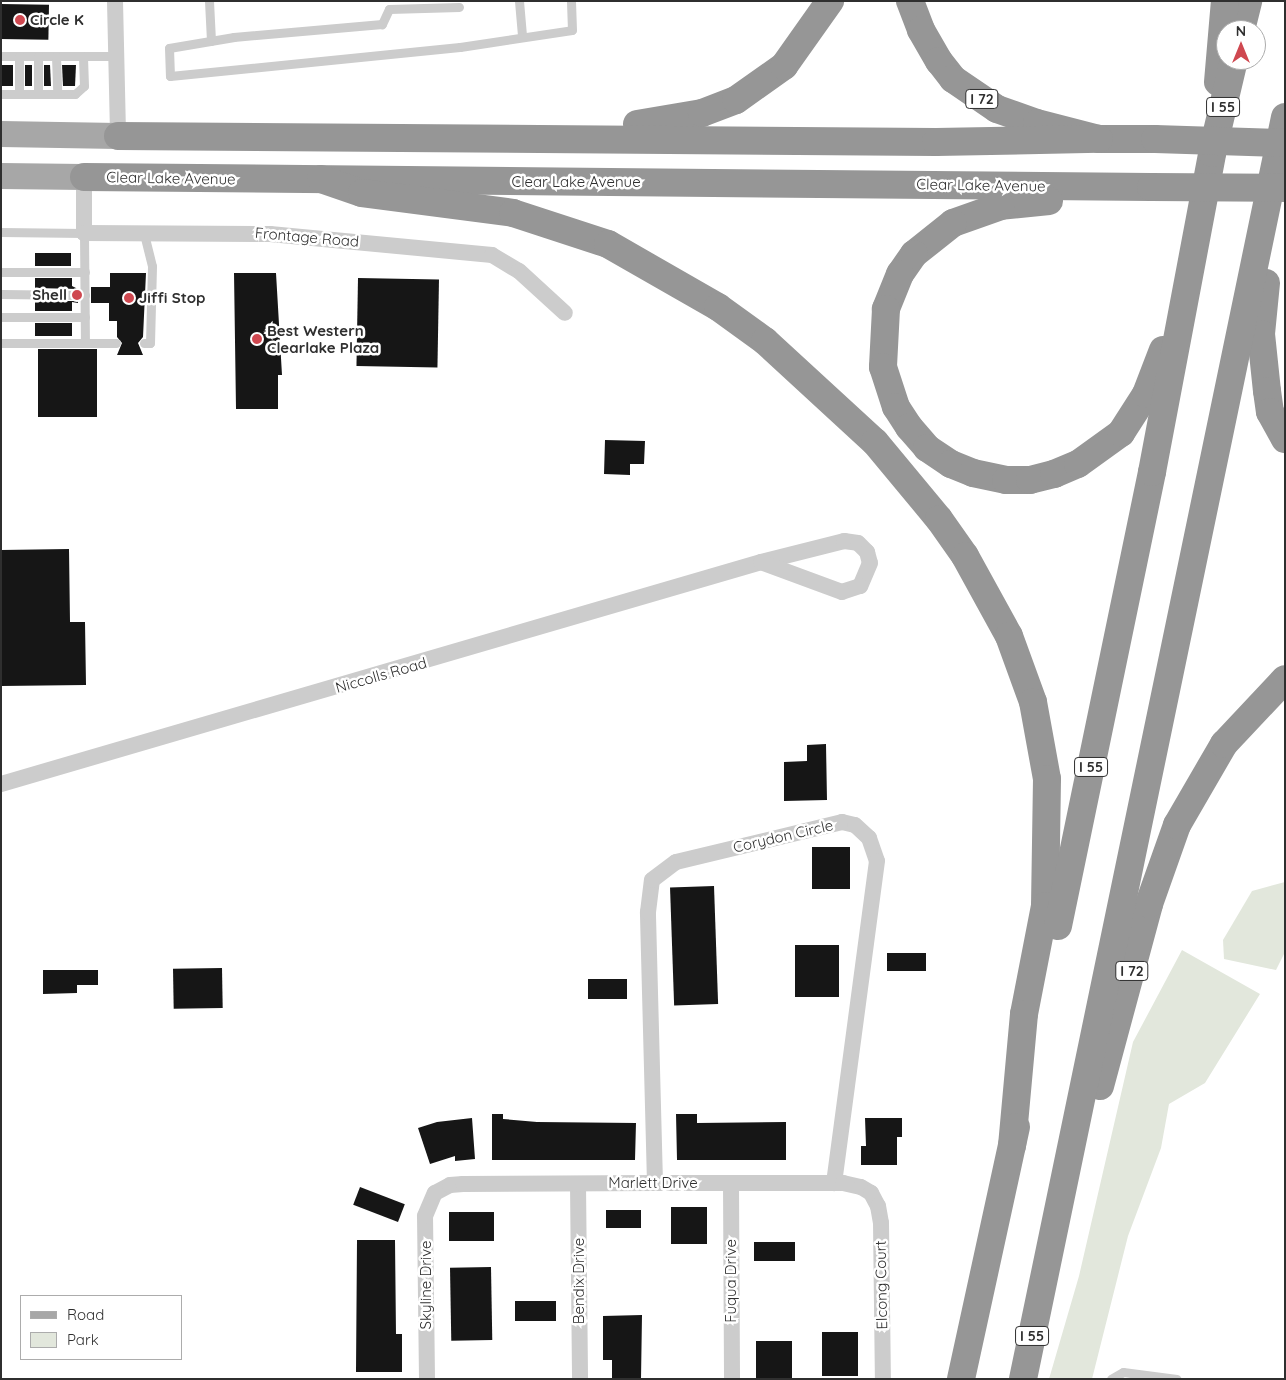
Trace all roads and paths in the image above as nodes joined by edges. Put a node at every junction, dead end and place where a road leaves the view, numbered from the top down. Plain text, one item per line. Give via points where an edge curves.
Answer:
1 (115, 1) edge
2 (209, 1) edge
3 (519, 1) edge
4 (571, 1) edge
5 (830, 1) edge
6 (910, 1) edge
7 (1225, 1) edge
8 (1248, 1) edge
9 (459, 7) dead end
10 (1243, 20) edge
11 (522, 36) junction
12 (211, 41) junction
13 (1, 56) edge
14 (19, 56) junction
15 (38, 56) junction
16 (56, 56) junction
17 (83, 56) junction
18 (117, 56) junction
19 (1232, 70) edge
20 (1, 94) edge
21 (19, 94) junction
22 (38, 94) junction
23 (56, 94) junction
24 (1285, 117) edge
25 (1, 134) edge
26 (118, 136) junction
27 (518, 137) junction
28 (1100, 139) junction
29 (1212, 154) junction
30 (1282, 165) edge
31 (1, 176) edge
32 (84, 177) junction
33 (321, 179) junction
34 (1146, 187) junction
35 (1, 232) edge
36 (84, 233) junction
37 (144, 234) junction
38 (1190, 270) junction
39 (1, 272) edge
40 (84, 272) junction
41 (1, 294) edge
42 (85, 295) junction
43 (565, 313) dead end
44 (1, 317) edge
45 (85, 317) junction
46 (85, 342) junction
47 (1, 343) edge
48 (116, 343) dead end
49 (144, 343) dead end
50 (1285, 439) edge
51 (761, 562) junction
52 (1285, 679) edge
53 (1, 784) edge
54 (1012, 1145) junction
55 (655, 1183) junction
56 (731, 1183) junction
57 (834, 1183) junction
58 (578, 1184) junction
59 (435, 1193) joint
60 (871, 1193) joint
61 (1041, 1294) junction
62 (427, 1379) edge
63 (580, 1379) edge
64 (732, 1379) edge
65 (883, 1379) edge
66 (961, 1379) edge
67 (1023, 1379) edge
68 (1111, 1379) edge
69 (1177, 1379) edge

1 - 18 street
2 - 12 lane
3 - 11 lane
4 - 11 lane via 572,30
5 - 27 highway via 784,66 736,100 672,120
6 - 28 highway, I 72 via 921,30 953,79 1015,117
7 - 29 highway
8 - 10 highway
9 - 12 lane via 389,10 382,24
11 - 12 lane via 460,47 170,76 168,48
13 - 14 lane
14 - 15 lane
14 - 21 lane
15 - 16 lane
15 - 22 lane
16 - 17 lane
16 - 23 lane
17 - 18 lane
17 - 23 lane via 84,86 75,94
18 - 26 street
19 - 29 highway, I 55
20 - 21 lane
21 - 22 lane
22 - 23 lane
24 - 30 highway, I 55
25 - 26 main road
26 - 27 highway
27 - 28 highway via 936,142
28 - 30 highway, I 72, bridge via 1155,139
29 - 38 highway, I 55
30 - 34 highway, bridge
30 - 50 highway via 1261,334 1270,412
30 - 61 highway, I 55
31 - 32 main road, Clear Lake Avenue
32 - 33 highway, Clear Lake Avenue
32 - 36 street
33 - 34 highway, Clear Lake Avenue
33 - 54 highway via 362,193 513,212 608,244 718,307 765,341 875,442 965,556 1009,636 1033,702 1047,779 1045,906 1024,1014
34 - 38 highway via 1083,198 1001,206 953,223 914,254 891,293 883,328 882,367 896,407 927,448 951,464 973,473 1006,480 1030,480 1078,464 1121,433 1146,394
35 - 36 lane
36 - 37 street, Frontage Road
36 - 40 lane
37 - 43 street, Frontage Road via 219,231 270,234 492,255 519,271
37 - 49 lane via 152,266 150,343
38 - 54 highway, I 55 via 1152,472
39 - 40 lane
40 - 42 lane
41 - 42 lane
42 - 45 lane
44 - 45 lane
45 - 46 lane
46 - 47 lane
46 - 48 lane
51 - 51 street, Niccolls Road via 842,592 860,586 870,563 867,552 858,543 844,541
51 - 53 street, Niccolls Road
52 - 61 highway, I 72 via 1224,744 1185,808 1161,863
54 - 66 highway, I 55
55 - 56 street, Marlett Drive
55 - 57 street, Corydon Circle via 648,912 652,880 676,862 842,822 855,825 869,838 877,861
55 - 58 street, Marlett Drive
56 - 57 street, Marlett Drive
56 - 64 street, Fuqua Drive
57 - 60 street, Marlett Drive via 852,1184
58 - 59 street, Marlett Drive via 462,1184 450,1185
58 - 63 street, Bendix Drive
59 - 62 street, Skyline Drive via 425,1216
60 - 65 street, Elcong Court via 878,1206 881,1223
61 - 67 highway, I 55
68 - 69 lane via 1123,1372

